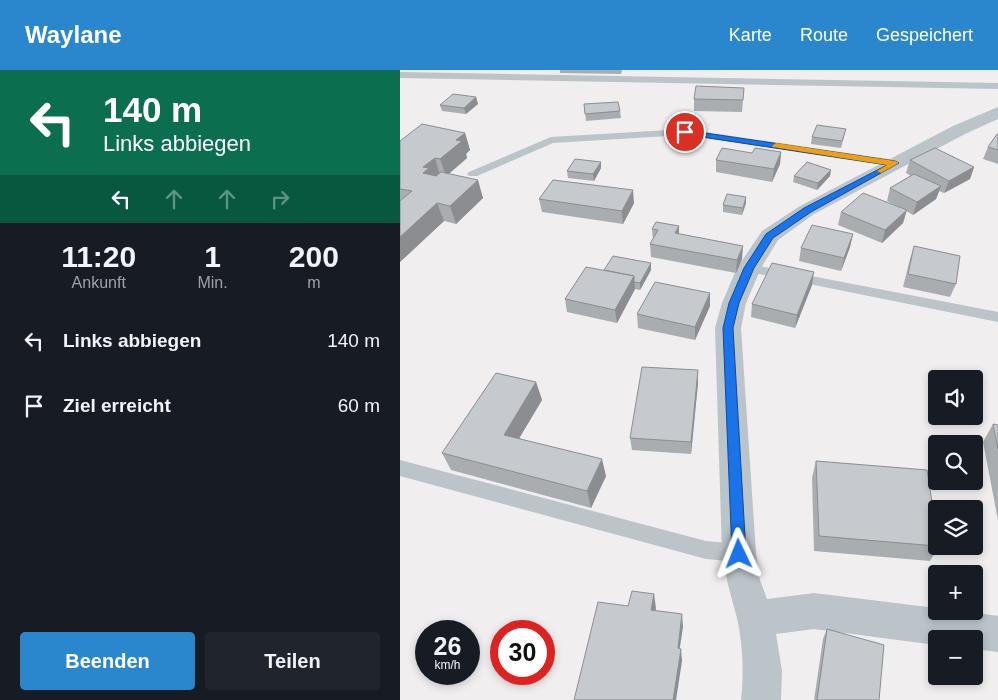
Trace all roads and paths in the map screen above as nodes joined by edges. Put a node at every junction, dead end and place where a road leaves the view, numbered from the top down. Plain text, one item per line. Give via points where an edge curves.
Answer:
1 (756, 70) edge
2 (400, 75) edge
3 (782, 82) junction
4 (998, 86) edge
5 (998, 112) edge
6 (895, 163) junction
7 (473, 174) dead end
8 (749, 268) junction
9 (998, 317) edge
10 (400, 468) edge
11 (739, 554) junction
12 (755, 619) junction
13 (998, 634) edge
14 (761, 700) edge

1 - 3 lane
2 - 3 lane
3 - 4 lane
5 - 6 street
6 - 7 lane via 685,132 551,140
6 - 8 street via 808,210 770,236
8 - 9 lane
8 - 11 street via 734,303 728,328
10 - 11 lane via 706,550
11 - 12 street
12 - 13 street via 814,611
12 - 14 street via 763,671

